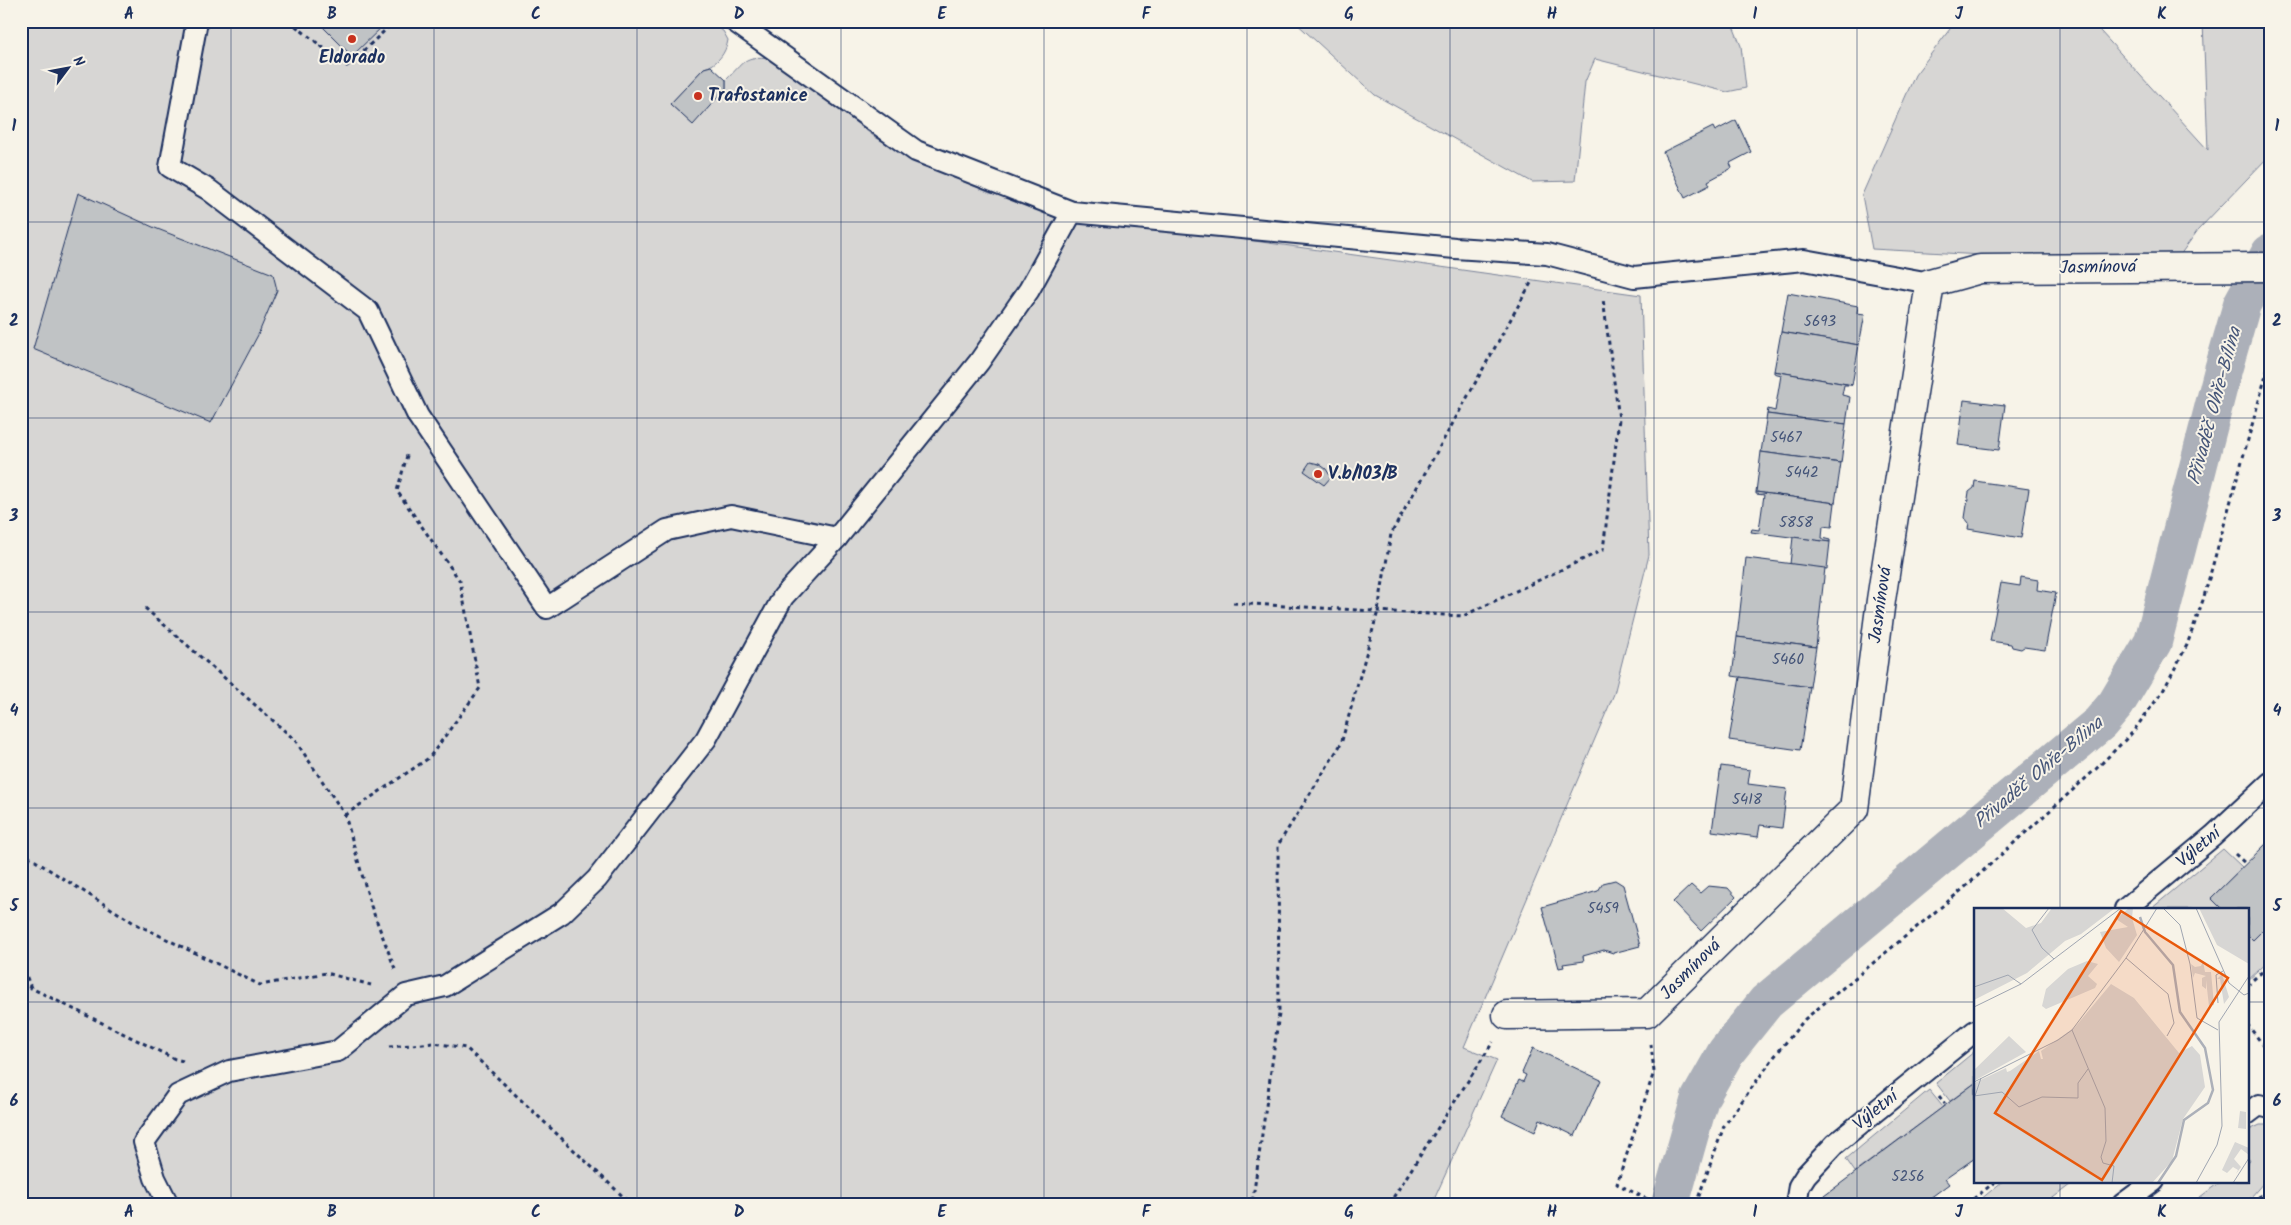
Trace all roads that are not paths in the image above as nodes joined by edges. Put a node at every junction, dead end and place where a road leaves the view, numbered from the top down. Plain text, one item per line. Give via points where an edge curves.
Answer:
1 (197, 21) edge
2 (734, 21) edge
3 (1072, 212) junction
4 (2270, 267) edge
5 (1930, 283) junction
6 (837, 538) junction
7 (2270, 784) edge
8 (2126, 908) edge
9 (1507, 1015) road end
10 (1974, 1032) edge
11 (2270, 1108) edge
12 (2248, 1113) edge
13 (2153, 1182) edge
14 (168, 1204) edge
15 (1796, 1204) edge
16 (2123, 1204) edge

1 - 6 lane via 170,167 209,190 368,311 418,416 547,608 667,530 731,516
2 - 3 lane via 916,151
3 - 5 lane via 1547,254 1634,277 1804,260
3 - 6 lane via 1029,290 979,362
4 - 5 street, Jasmínová via 1980,269
5 - 9 street, Jasmínová via 1883,590 1854,809 1647,1014
6 - 14 lane via 783,597 706,739 597,879 562,913 445,986 406,995 338,1051 229,1071 178,1095 144,1142 155,1178
7 - 8 lane, Výletní
10 - 15 lane, Výletní via 1835,1144 1806,1175 1799,1186
11 - 12 lane via 2259,1105
13 - 16 lane

